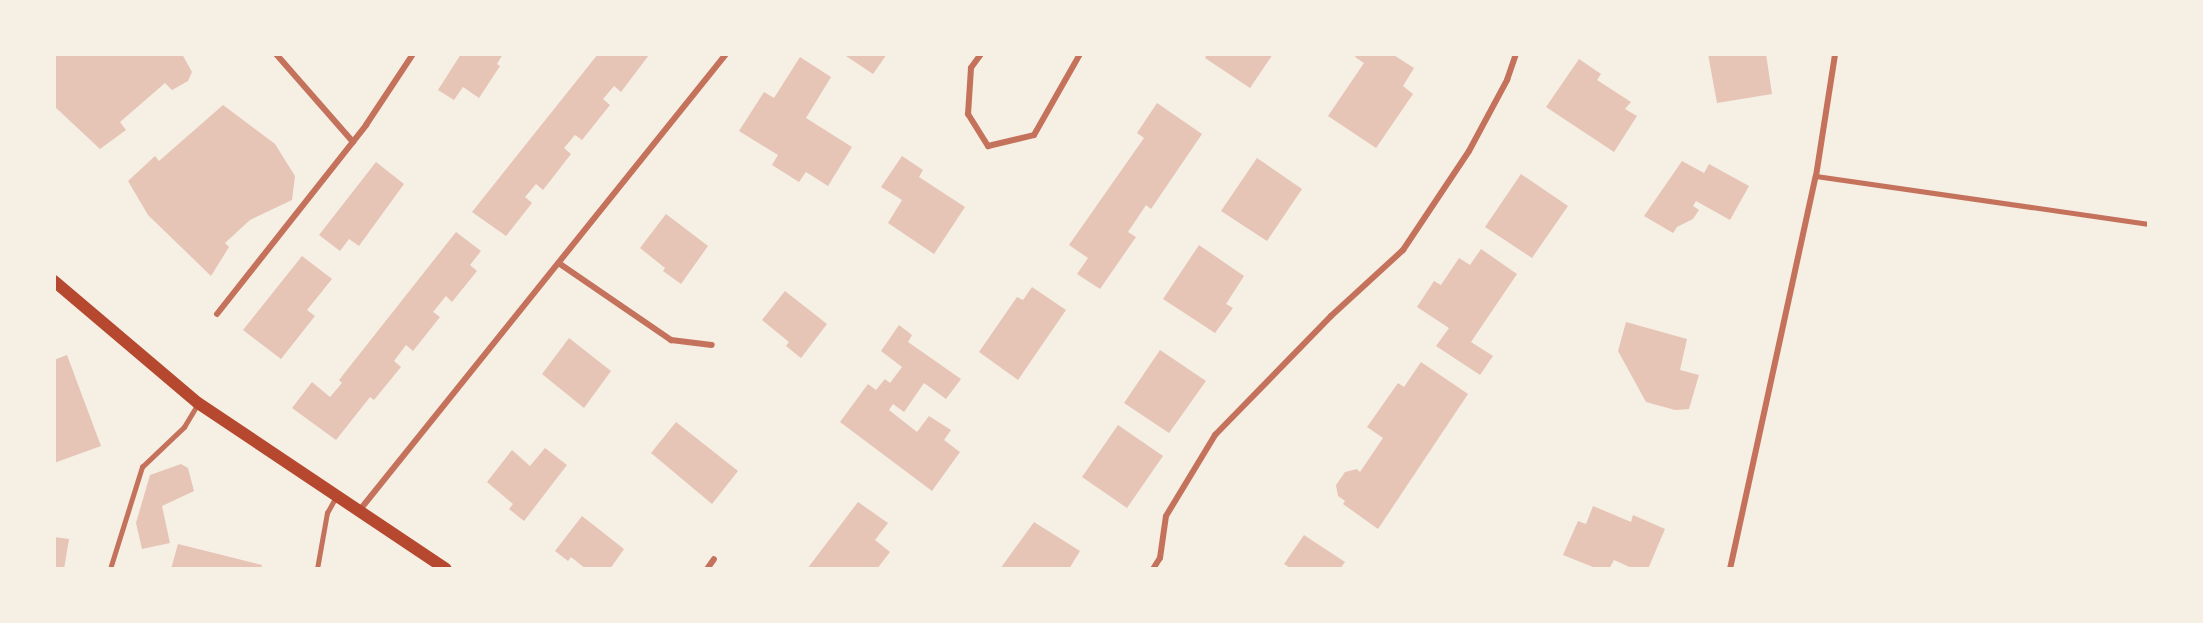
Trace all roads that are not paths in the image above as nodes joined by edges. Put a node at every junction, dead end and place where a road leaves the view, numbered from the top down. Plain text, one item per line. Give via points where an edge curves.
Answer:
1 (276, 54) edge
2 (413, 54) edge
3 (726, 54) edge
4 (981, 54) edge
5 (1080, 54) edge
6 (1516, 54) edge
7 (1835, 54) edge
8 (352, 142) junction
9 (1816, 176) junction
10 (2149, 224) edge
11 (560, 264) junction
12 (54, 281) edge
13 (218, 315) dead end
14 (712, 345) dead end
15 (198, 403) junction
16 (337, 496) junction
17 (359, 511) junction
18 (714, 559) dead end
19 (110, 569) edge
20 (317, 569) edge
21 (446, 569) edge
22 (707, 569) edge
23 (1153, 569) edge
24 (1730, 569) edge

1 - 8 street
2 - 8 street
3 - 11 street
4 - 5 street via 971,68 968,114 988,146 1034,135
6 - 23 street via 1507,80 1469,151 1403,250 1331,316 1215,435 1166,516 1160,558
7 - 9 street
8 - 13 street
9 - 10 lane
9 - 24 street
11 - 14 street via 671,340
11 - 17 street
12 - 15 main road
15 - 16 main road
15 - 19 lane via 184,428 142,466
16 - 17 main road
16 - 20 lane via 327,513
17 - 21 main road
18 - 22 street

